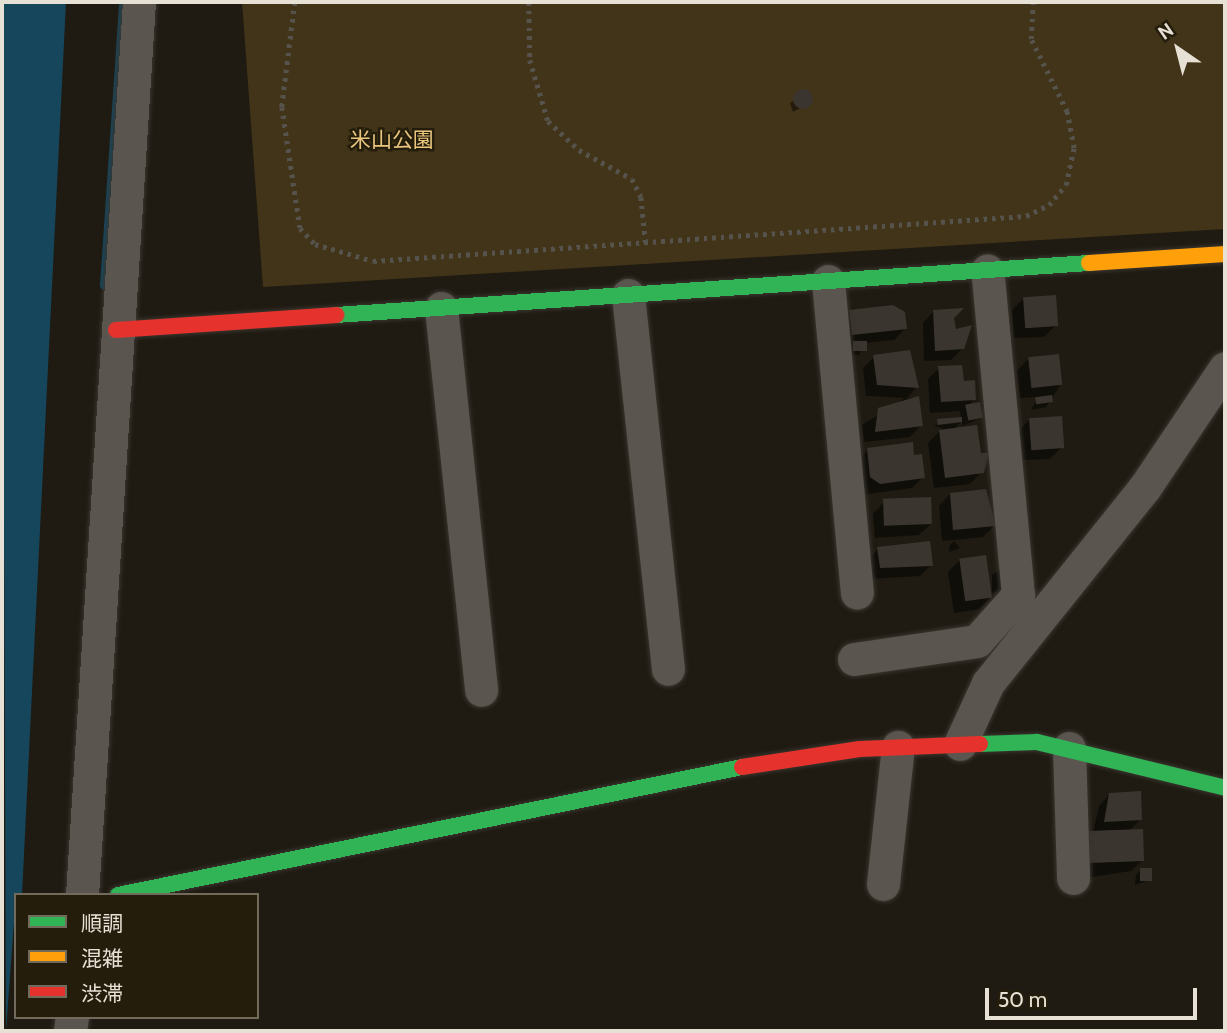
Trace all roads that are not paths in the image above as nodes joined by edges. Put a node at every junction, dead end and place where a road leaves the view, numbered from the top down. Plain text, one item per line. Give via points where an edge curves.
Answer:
1 (139, 2) edge
2 (1225, 254) edge
3 (987, 270) junction
4 (828, 281) junction
5 (628, 295) junction
6 (441, 308) junction
7 (116, 330) junction
8 (1225, 368) edge
9 (857, 593) dead end
10 (854, 659) dead end
11 (668, 669) dead end
12 (481, 690) dead end
13 (960, 744) junction
14 (898, 747) junction
15 (1069, 748) junction
16 (1225, 788) edge
17 (1073, 878) dead end
18 (883, 884) dead end
19 (82, 893) edge
20 (128, 893) edge

1 - 7 street
2 - 3 street
3 - 4 street
3 - 10 street via 1018,595 978,641
4 - 5 street
4 - 9 street
5 - 6 street
5 - 11 street
6 - 7 street
6 - 12 street
7 - 19 street
8 - 13 street via 1145,487 988,683
13 - 14 street
13 - 15 street
14 - 18 street
14 - 20 street via 726,769
15 - 16 street
15 - 17 street

